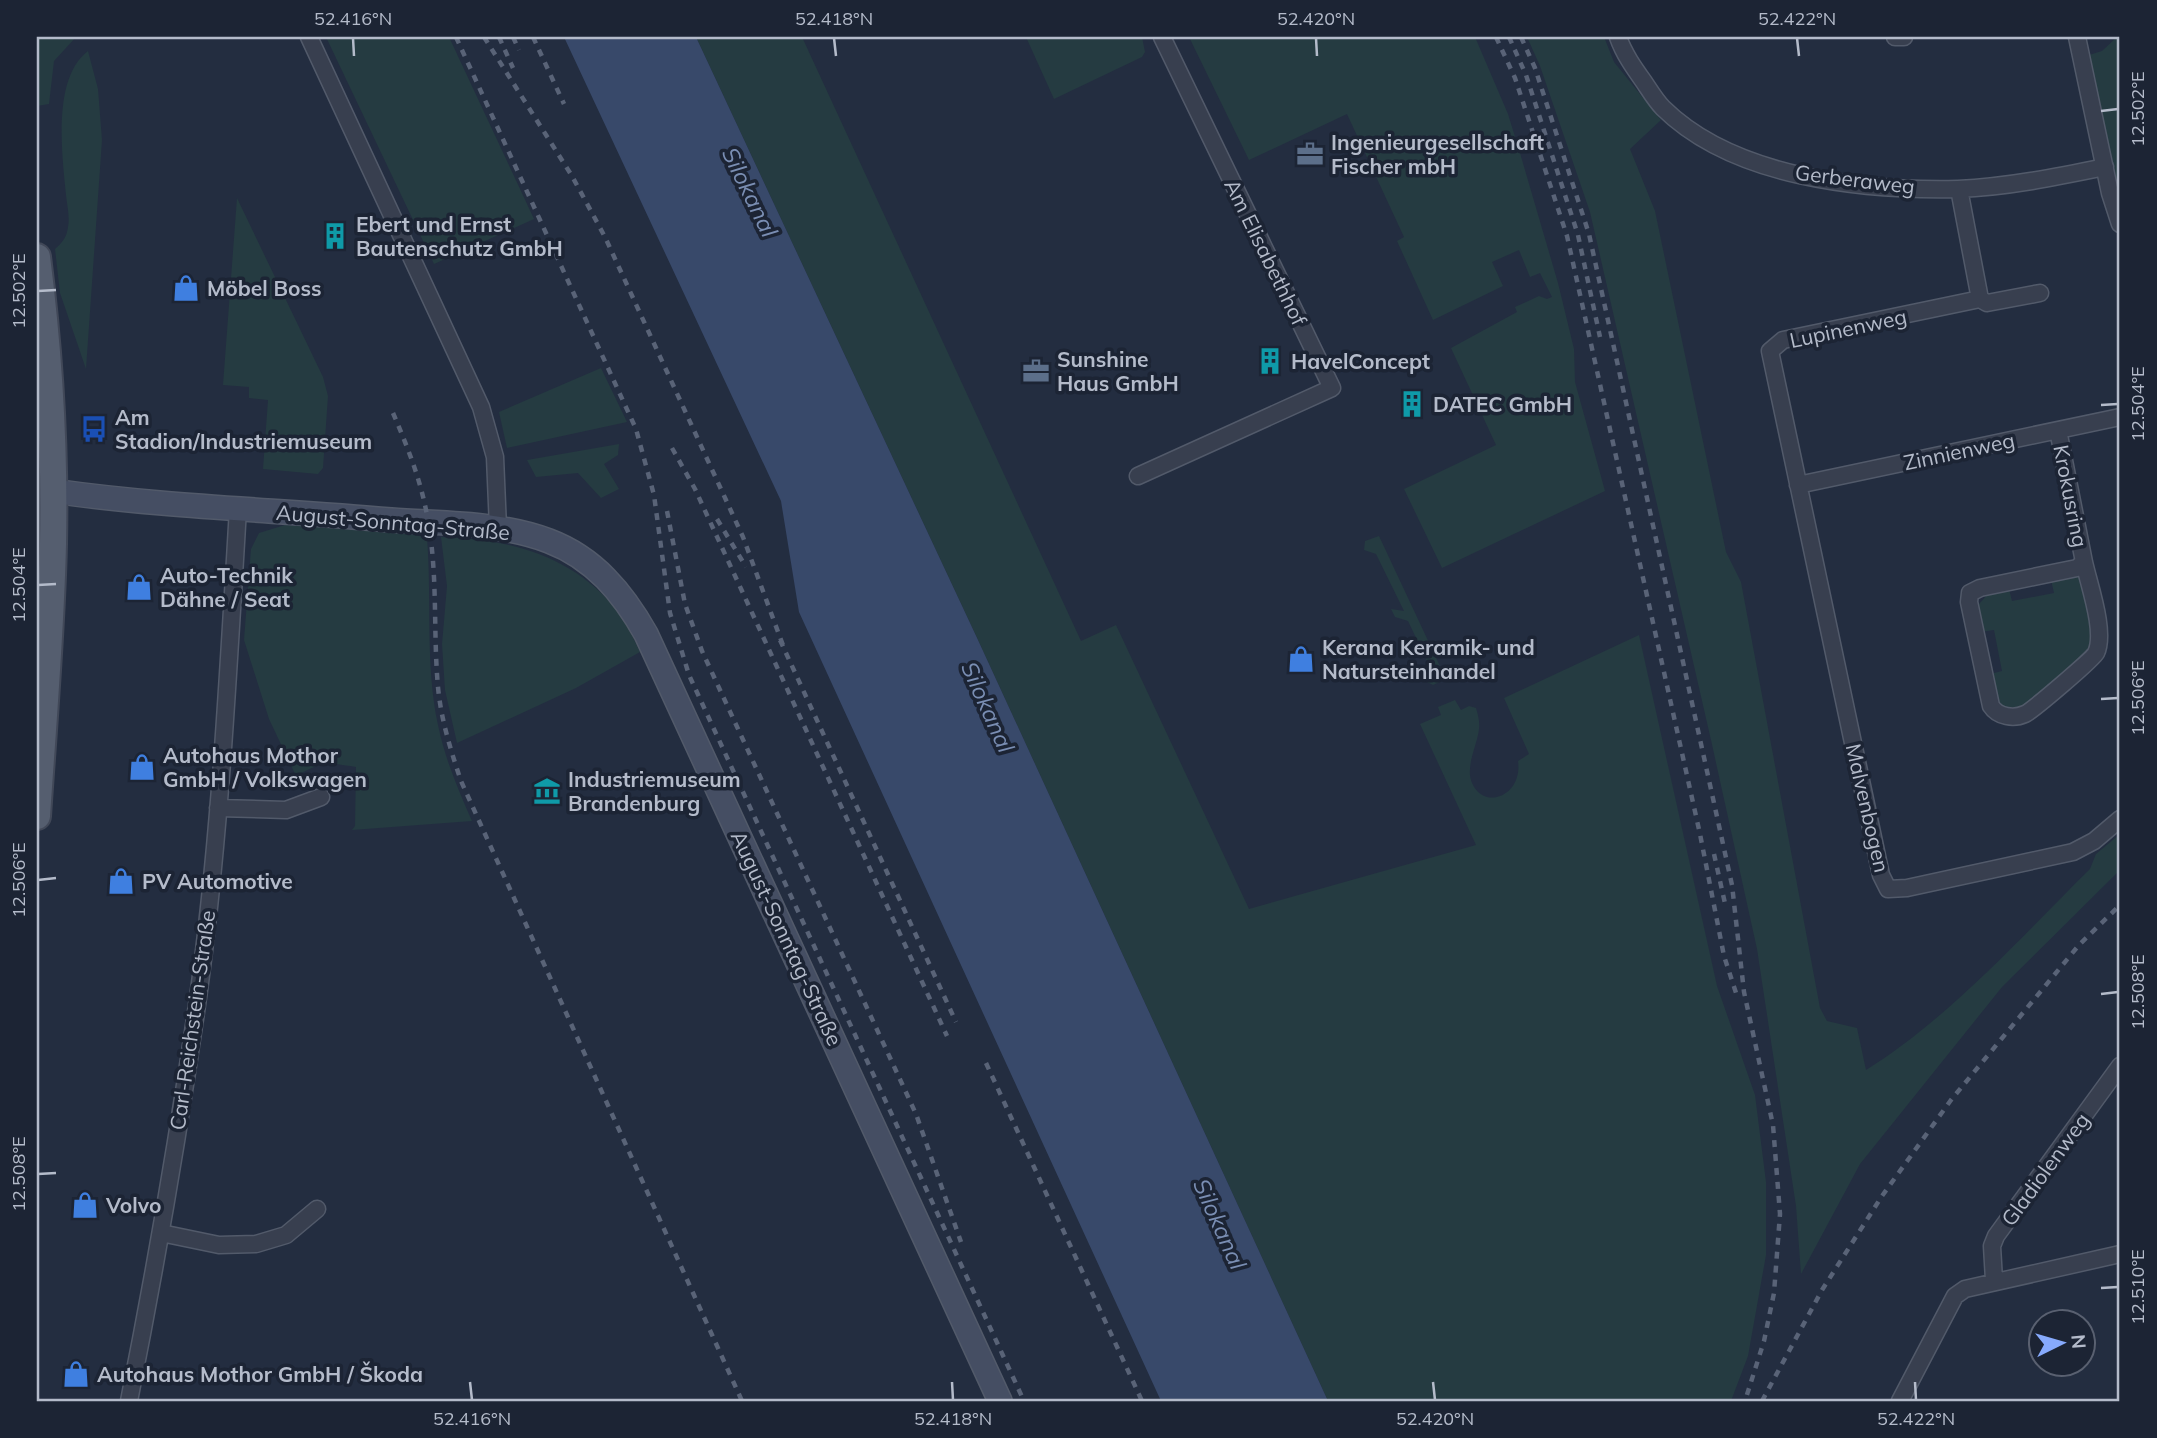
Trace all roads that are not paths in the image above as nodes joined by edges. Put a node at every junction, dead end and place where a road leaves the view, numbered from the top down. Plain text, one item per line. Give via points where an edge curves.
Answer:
1 (309, 37) edge
2 (1162, 37) edge
3 (1618, 37) edge
4 (1895, 37) edge
5 (1904, 37) edge
6 (2077, 37) edge
7 (2105, 167) junction
8 (1959, 188) junction
9 (2120, 224) edge
10 (37, 257) edge
11 (2040, 293) dead end
12 (1980, 299) junction
13 (2120, 416) edge
14 (2058, 430) junction
15 (1138, 476) dead end
16 (1798, 485) junction
17 (45, 491) edge
18 (238, 509) junction
19 (498, 528) junction
20 (2084, 562) junction
21 (321, 797) dead end
22 (218, 808) junction
23 (37, 816) edge
24 (2120, 819) edge
25 (2120, 1066) edge
26 (317, 1209) dead end
27 (161, 1233) junction
28 (2120, 1254) edge
29 (1994, 1280) junction
30 (129, 1401) edge
31 (1000, 1401) edge
32 (1900, 1401) edge

1 - 19 street via 481,407 495,457
2 - 15 street, Am Elisabethhof via 1332,388
3 - 8 street, Gerberaweg via 1622,50 1662,107 1735,156 1810,178 1901,188
4 - 5 street
6 - 7 street
7 - 8 street, Gerberaweg via 2030,182
7 - 9 street
8 - 12 street
10 - 17 main road via 44,312
11 - 12 street, Lupinenweg via 1987,303
12 - 16 street, Lupinenweg via 1783,340 1770,351
13 - 14 street, Zinnienweg
14 - 16 street, Zinnienweg
14 - 20 street, Krokusring
16 - 24 street, Malvenbogen via 1881,875 1888,889 2073,852
17 - 18 street, August-Sonntag-Straße
17 - 23 main road via 53,545
18 - 19 street, August-Sonntag-Straße
18 - 22 street, Carl-Reichstein-Straße
19 - 31 street, August-Sonntag-Straße via 551,542 582,559 607,578 640,623
20 - 20 street, Krokusring via 2077,568 1970,593 1995,712 2025,714 2096,654 2100,633
21 - 22 street via 286,810
22 - 27 street, Carl-Reichstein-Straße via 197,1004
25 - 29 street, Gladiolenweg via 1996,1236 1992,1246
26 - 27 street via 286,1235 256,1244 219,1245
27 - 30 street, Carl-Reichstein-Straße
28 - 29 street
29 - 32 street via 1955,1296

